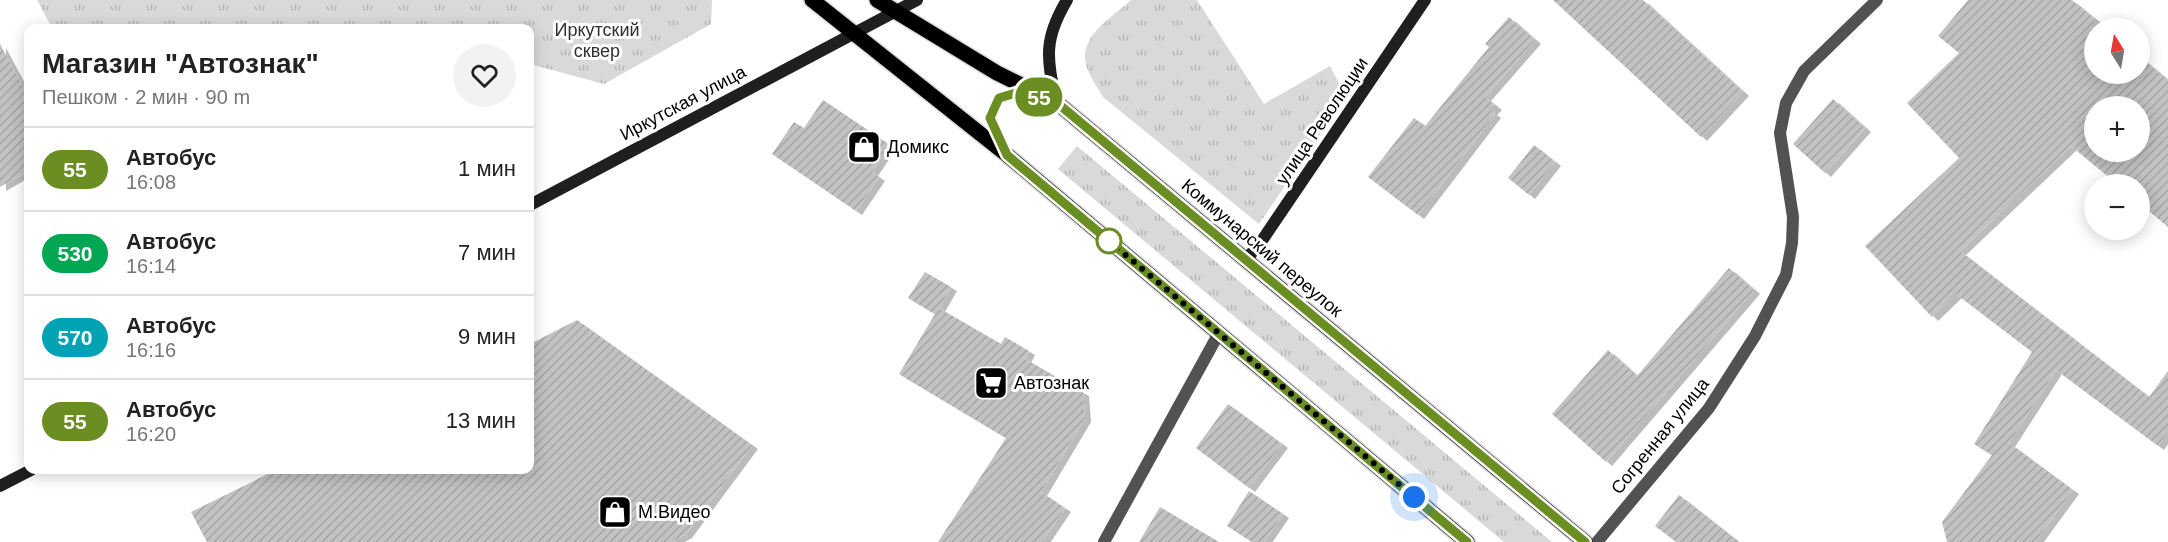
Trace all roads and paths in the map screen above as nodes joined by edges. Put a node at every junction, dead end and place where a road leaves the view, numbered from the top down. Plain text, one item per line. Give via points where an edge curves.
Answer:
1 (812, 0) edge
2 (877, 0) edge
3 (917, 0) edge
4 (1067, 0) edge
5 (1425, 0) edge
6 (1877, 0) edge
7 (895, 13) junction
8 (854, 33) junction
9 (1056, 102) junction
10 (1007, 155) junction
11 (534, 203) edge
12 (1246, 260) junction
13 (1219, 333) junction
14 (24, 474) edge
15 (0, 486) edge
16 (1104, 542) edge
17 (1467, 542) edge
18 (1585, 542) edge
19 (1597, 542) edge

1 - 8 main road
2 - 7 main road, Коммунарский переулок
3 - 7 main road
4 - 9 main road via 1048,44
5 - 12 main road, улица Революции
6 - 19 street, Согренная улица via 1804,71 1786,103 1780,133 1793,217 1792,243 1786,275 1755,336 1709,408
7 - 8 main road
7 - 9 main road, Коммунарский переулок via 997,73
8 - 10 main road
8 - 11 main road, Иркутская улица
9 - 10 main road via 1019,92 999,98 990,118
9 - 12 main road, Коммунарский переулок
10 - 13 main road
12 - 18 main road, Коммунарский переулок
13 - 16 street
13 - 17 main road
14 - 15 main road

